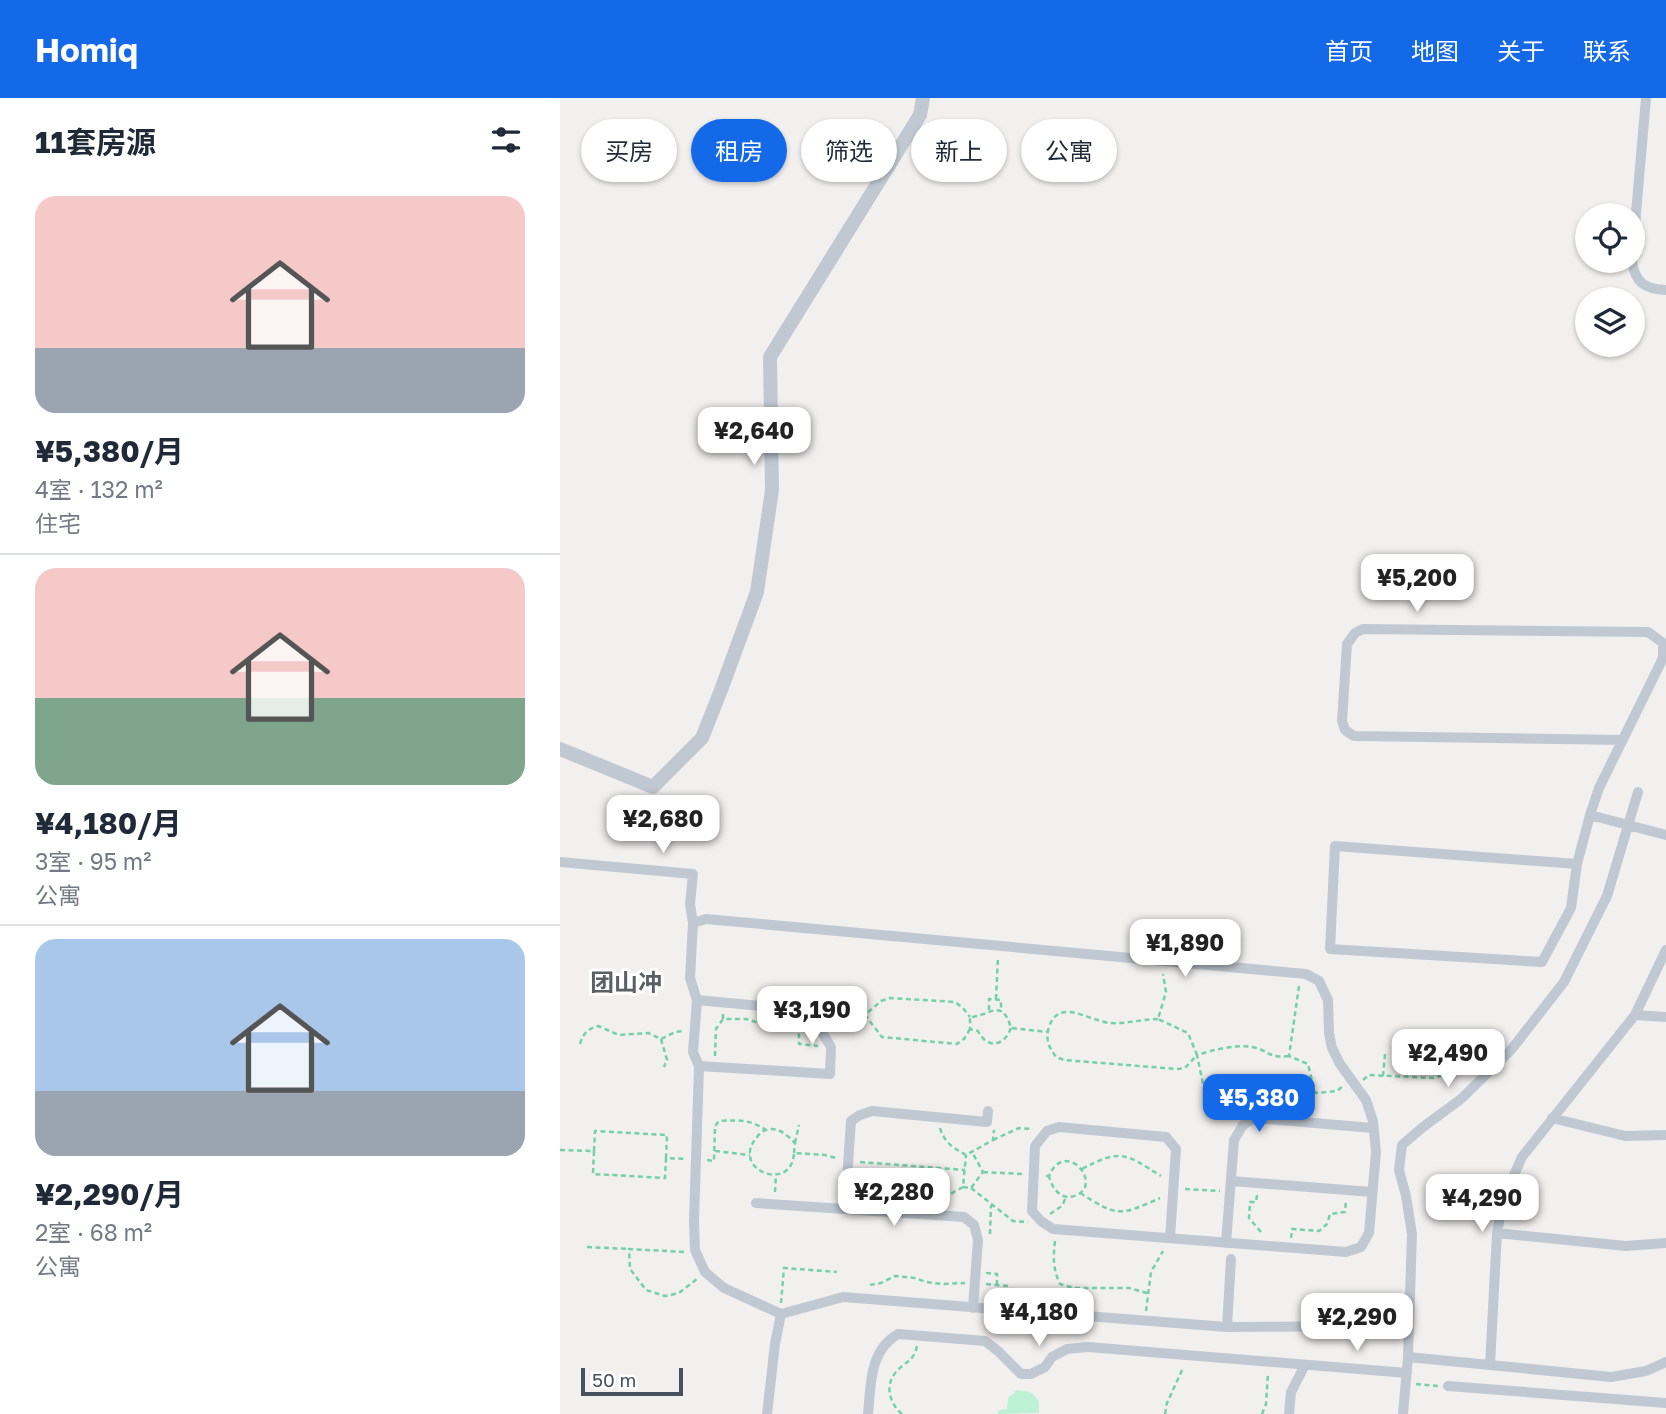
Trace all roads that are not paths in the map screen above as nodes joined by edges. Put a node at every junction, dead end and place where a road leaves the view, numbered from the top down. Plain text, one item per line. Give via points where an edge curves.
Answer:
1 (923, 98) edge
2 (1646, 98) edge
3 (1637, 203) edge
4 (1635, 273) edge
5 (1666, 290) edge
6 (1623, 740) junction
7 (560, 749) edge
8 (1638, 792) dead end
9 (1590, 815) junction
10 (1628, 824) junction
11 (1666, 835) edge
12 (560, 862) edge
13 (1577, 864) junction
14 (693, 923) junction
15 (1666, 950) edge
16 (697, 1000) junction
17 (1635, 1015) junction
18 (1666, 1017) edge
19 (699, 1066) junction
20 (988, 1111) road end
21 (1552, 1118) junction
22 (1373, 1128) junction
23 (1666, 1135) edge
24 (1231, 1186) junction
25 (1372, 1192) junction
26 (756, 1203) dead end
27 (845, 1208) junction
28 (1497, 1233) junction
29 (1170, 1238) junction
30 (1226, 1243) junction
31 (1666, 1243) edge
32 (1231, 1259) dead end
33 (972, 1308) junction
34 (780, 1314) junction
35 (1409, 1326) junction
36 (1227, 1327) junction
37 (1408, 1357) junction
38 (1666, 1362) edge
39 (1305, 1365) junction
40 (1490, 1365) junction
41 (1406, 1378) junction
42 (1448, 1386) road end
43 (1666, 1403) edge
44 (767, 1414) edge
45 (868, 1414) edge
46 (1289, 1414) edge
47 (1404, 1414) edge

1 - 7 street via 920,115 770,357 772,490 757,592 702,738 653,787
2 - 3 street
4 - 5 street via 1650,289
6 - 6 street via 1664,658 1663,643 1648,632 1363,629 1347,644 1342,721 1354,736
6 - 9 street
8 - 10 street
9 - 10 street
9 - 13 street
10 - 11 street
10 - 35 street via 1607,896 1564,982 1511,1049 1461,1099 1402,1145 1399,1170 1412,1234
12 - 14 street via 693,874
13 - 13 street via 1571,908 1542,962 1330,949 1335,846
14 - 16 street via 690,978
14 - 22 street via 706,919 1307,974 1319,981 1328,1000 1332,1048 1366,1100
15 - 17 street
16 - 19 street via 693,1052
16 - 19 street via 795,1009 820,1029 831,1047 830,1074
17 - 18 street
17 - 21 street
19 - 34 street via 697,1253 705,1272 724,1288
20 - 27 street via 987,1122 872,1111 851,1121
21 - 23 street via 1625,1136
21 - 28 street via 1522,1157 1503,1200
22 - 24 street via 1254,1118 1234,1140
22 - 25 street
24 - 25 street via 1258,1183
24 - 30 street
25 - 30 street via 1369,1233 1361,1247 1346,1252
26 - 27 street
27 - 33 street via 964,1217 974,1225 978,1240
28 - 31 street via 1626,1246
28 - 40 street
29 - 29 street via 1176,1149 1166,1138 1059,1127 1047,1131 1035,1146 1032,1211 1041,1221 1053,1229
29 - 30 street
32 - 36 street
33 - 34 street via 843,1297
33 - 36 street
34 - 44 street
35 - 36 street
35 - 37 street
37 - 40 street
37 - 41 street
38 - 40 street via 1611,1377
39 - 41 street
39 - 45 street via 1088,1347 1066,1349 1045,1367 1021,1374 985,1341 898,1334 888,1340 872,1369
39 - 46 street via 1291,1392
41 - 47 street
42 - 43 street

